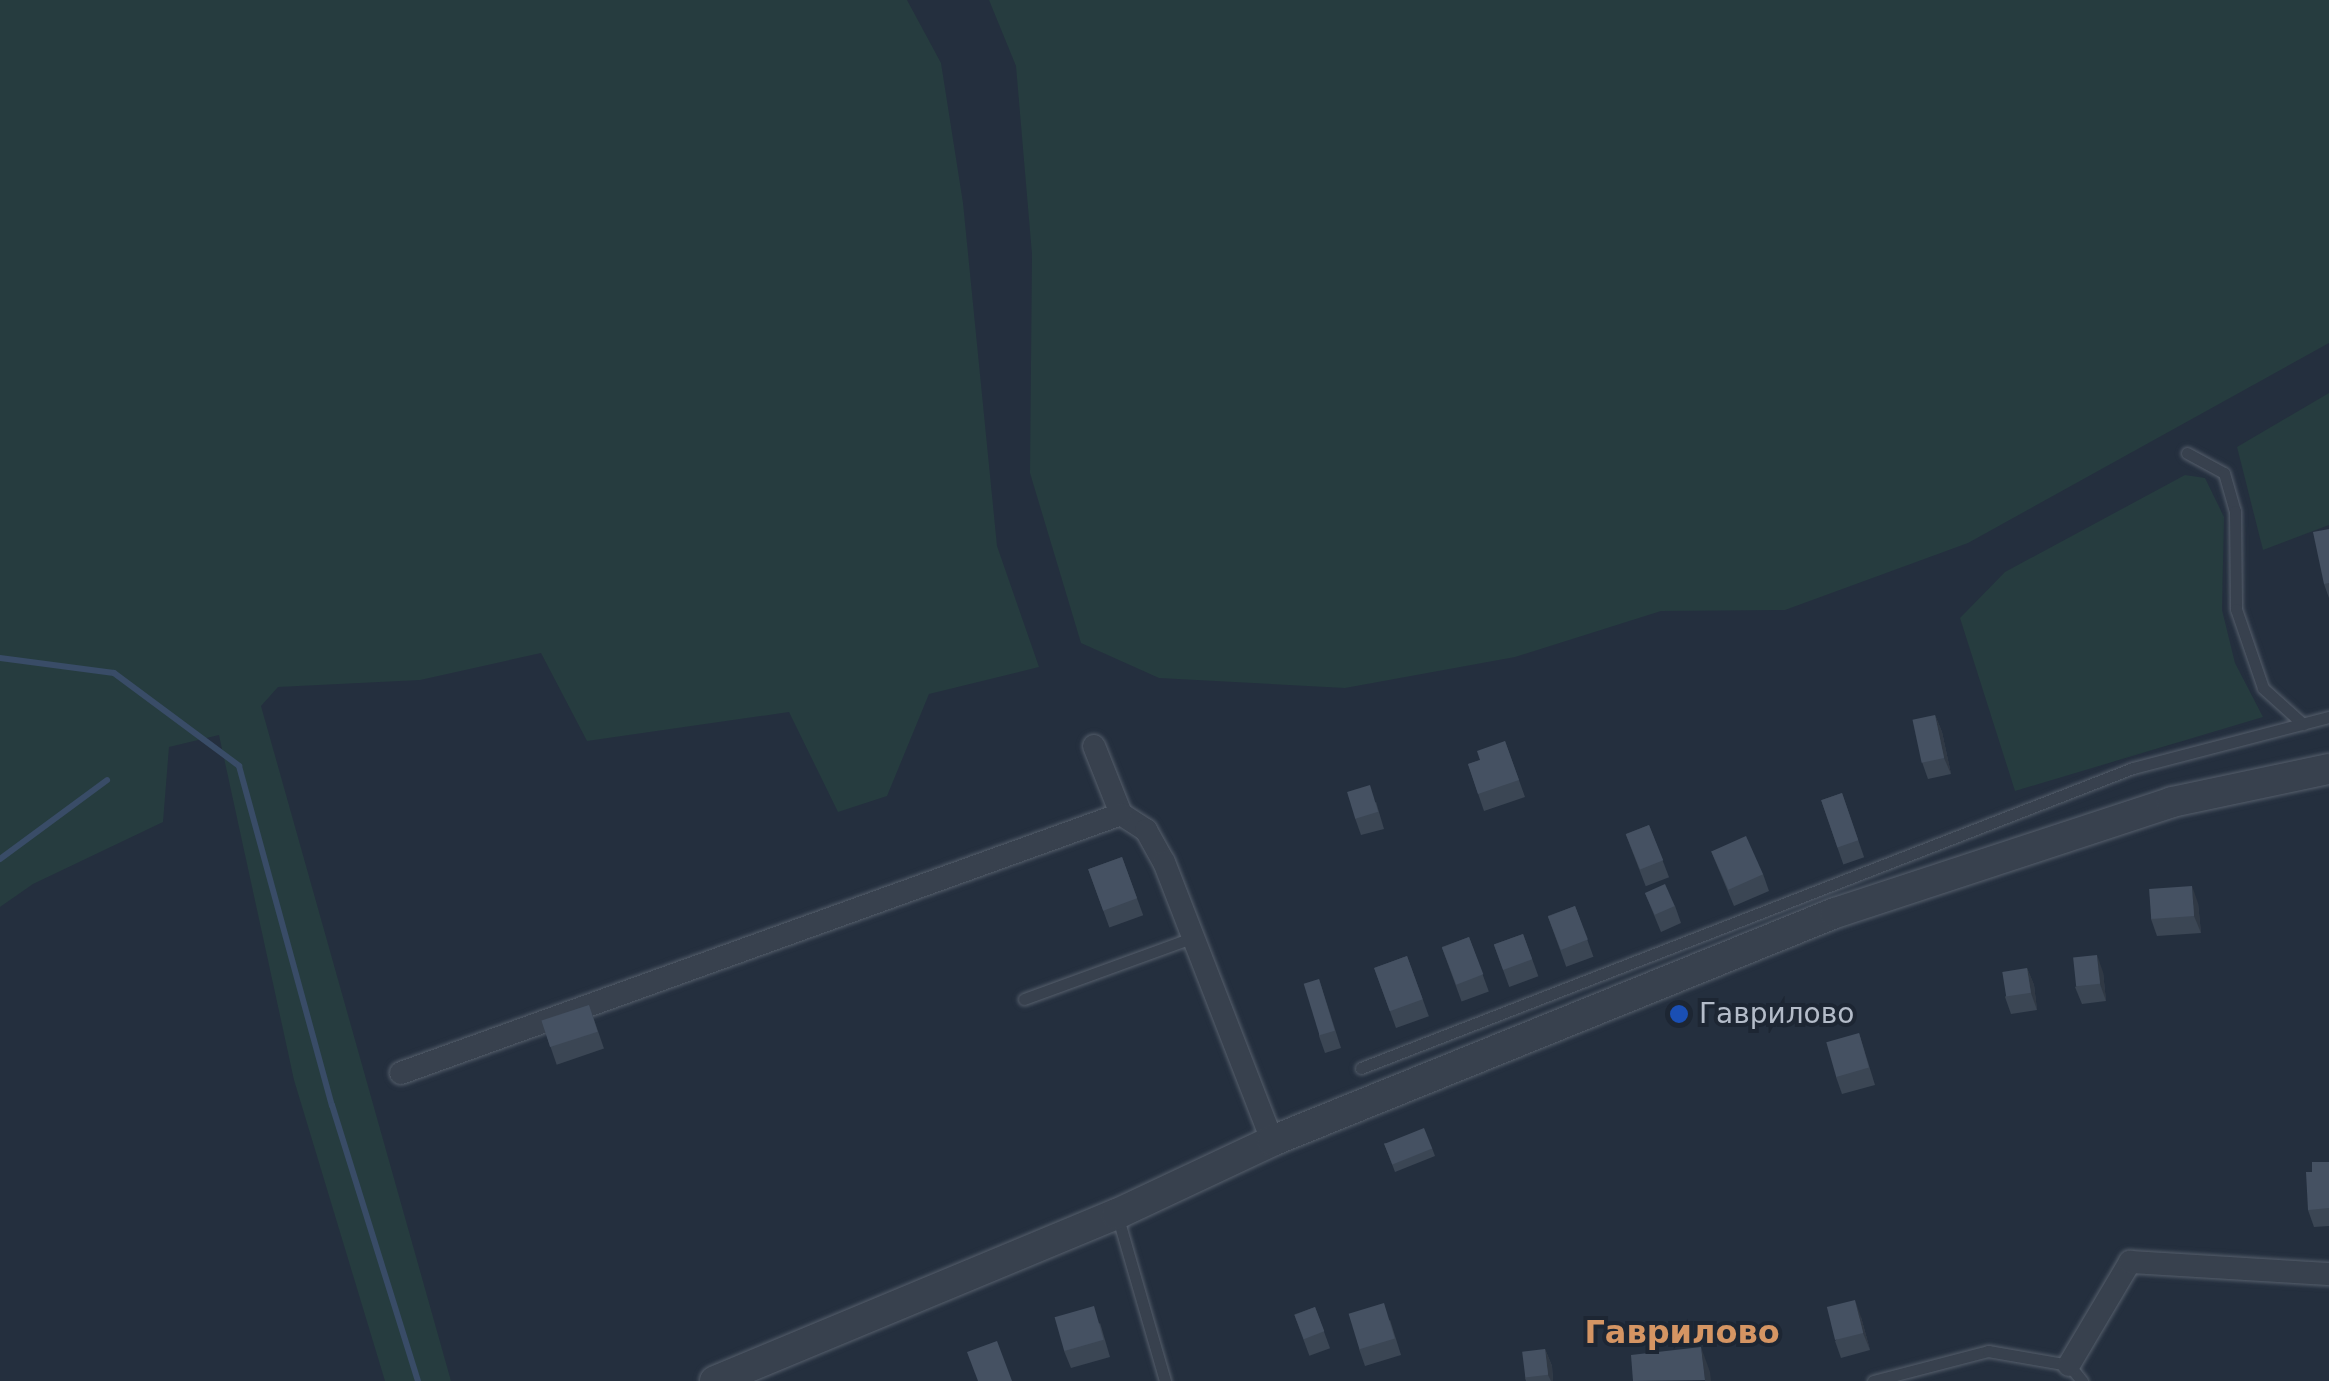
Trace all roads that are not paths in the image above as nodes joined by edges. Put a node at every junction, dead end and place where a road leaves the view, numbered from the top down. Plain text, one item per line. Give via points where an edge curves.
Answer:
1 (2186, 453) dead end
2 (2329, 717) edge
3 (2303, 724) junction
4 (1094, 746) dead end
5 (2329, 769) edge
6 (1120, 814) junction
7 (1192, 938) junction
8 (1024, 999) dead end
9 (1361, 1068) dead end
10 (402, 1072) dead end
11 (1272, 1141) junction
12 (1117, 1214) junction
13 (2329, 1274) edge
14 (2075, 1373) edge
15 (715, 1381) edge
16 (1165, 1381) edge
17 (1873, 1381) edge

1 - 3 lane via 2224,473 2235,511 2236,609 2263,688
2 - 3 lane
3 - 9 lane via 2133,768
4 - 6 street
5 - 11 street via 2172,802 1940,874
6 - 7 street via 1146,830
6 - 10 street
7 - 8 lane
7 - 11 street
11 - 12 street
12 - 15 street
12 - 16 lane
13 - 14 street via 2130,1262
14 - 17 lane via 1988,1351

